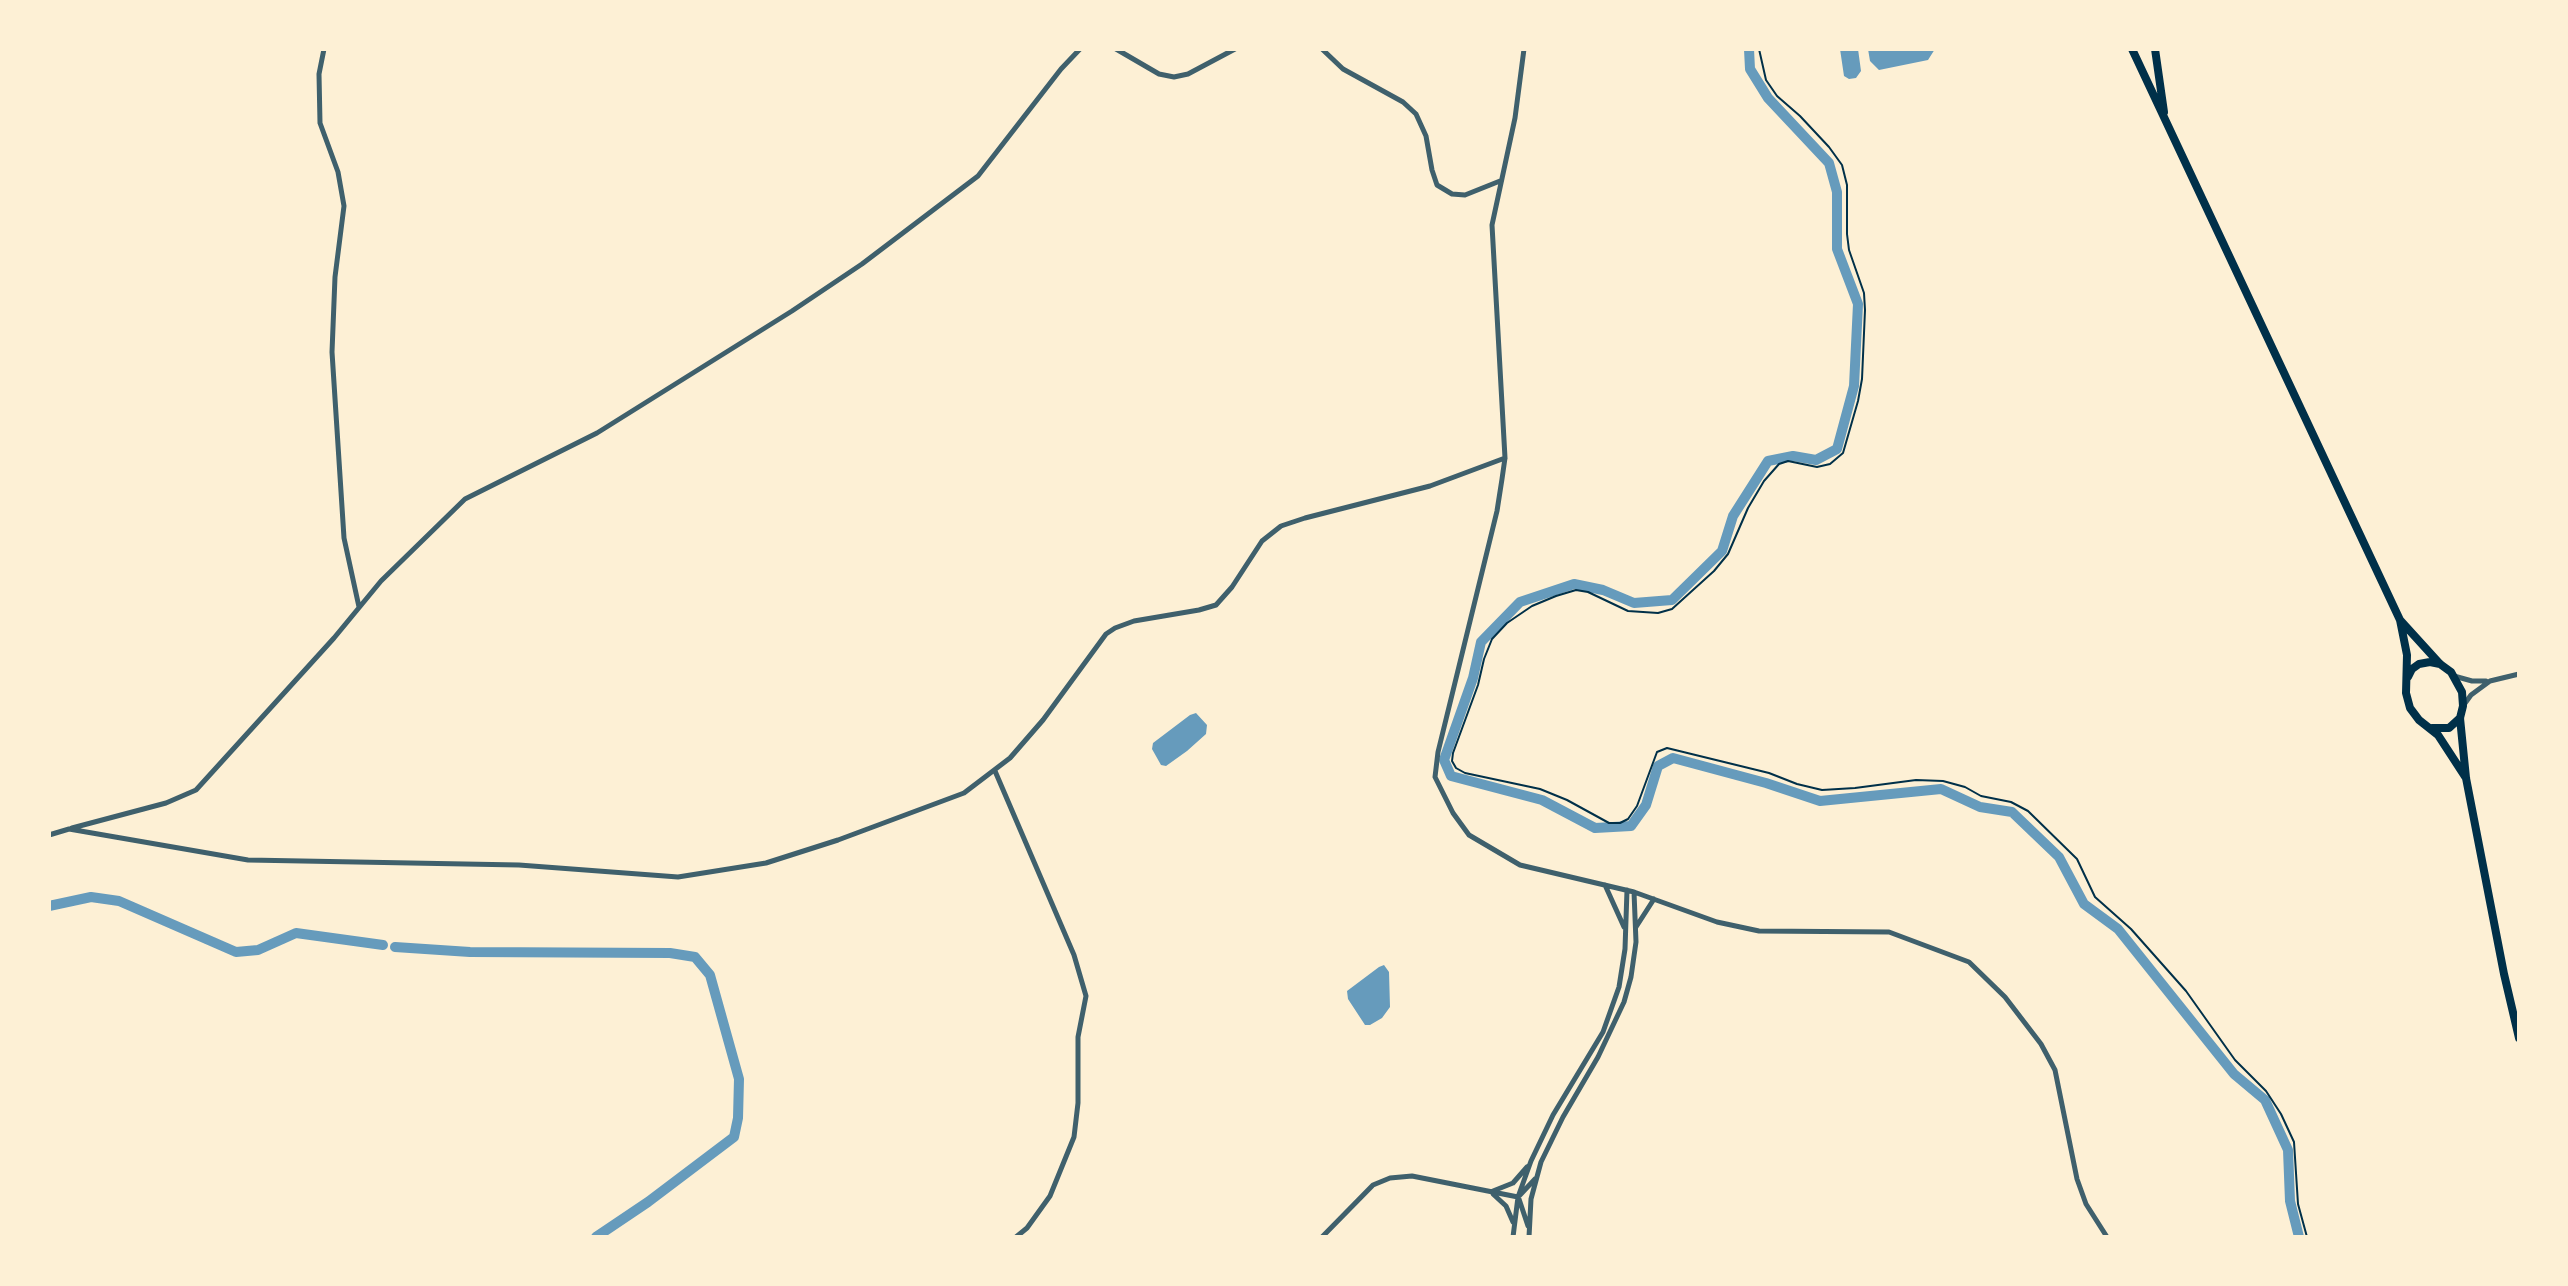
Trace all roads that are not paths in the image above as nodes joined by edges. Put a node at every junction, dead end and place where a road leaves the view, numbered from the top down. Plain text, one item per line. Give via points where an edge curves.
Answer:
1 (324, 49) edge
2 (1080, 49) edge
3 (1116, 49) edge
4 (1235, 49) edge
5 (1322, 49) edge
6 (1524, 49) edge
7 (2132, 49) edge
8 (2155, 49) edge
9 (2165, 118) junction
10 (1500, 181) junction
11 (1505, 458) junction
12 (359, 607) junction
13 (2400, 620) junction
14 (2440, 664) junction
15 (2519, 674) edge
16 (2454, 676) junction
17 (2407, 679) junction
18 (2490, 681) junction
19 (2463, 706) junction
20 (2460, 718) junction
21 (2432, 728) junction
22 (995, 771) junction
23 (2466, 778) junction
24 (69, 829) junction
25 (49, 835) edge
26 (1604, 884) junction
27 (1627, 890) junction
28 (1634, 892) junction
29 (1654, 899) junction
30 (1636, 927) junction
31 (1625, 930) junction
32 (2519, 1038) edge
33 (1531, 1161) junction
34 (1537, 1176) junction
35 (1490, 1192) junction
36 (1518, 1198) junction
37 (1514, 1227) junction
38 (1027, 1228) junction
39 (1529, 1229) junction
40 (1016, 1237) edge
41 (1028, 1237) edge
42 (1322, 1237) edge
43 (1513, 1237) edge
44 (1529, 1237) edge
45 (2107, 1237) edge

1 - 12 street via 319,74 320,123 338,172 344,206 335,276 334,374 344,538
2 - 12 street via 978,176 782,318 597,433 465,499
3 - 4 street via 1159,74 1174,77
5 - 10 street via 1343,69 1404,102 1416,114 1437,185 1452,194 1465,194
6 - 10 street
7 - 9 main road
8 - 9 main road
9 - 13 main road
10 - 11 street via 1492,233
11 - 22 street via 1430,486 1281,526 1262,541 1216,605 1134,621 1107,634 1043,720
11 - 26 street via 1497,511 1434,777 1469,835 1496,852 1520,865
12 - 24 street via 197,790
13 - 14 main road
13 - 17 main road
14 - 16 main road
14 - 17 main road via 2419,664
15 - 18 street
16 - 18 street
16 - 19 main road
17 - 21 main road via 2410,708
18 - 19 street
19 - 20 main road
20 - 21 main road via 2449,728
20 - 23 main road
21 - 23 main road
22 - 24 street via 964,793 838,840 766,863 678,877 519,865 248,860
22 - 38 street via 1074,955 1086,996 1078,1037 1074,1137 1051,1196
23 - 32 main road
24 - 25 street
26 - 27 street
26 - 31 street
27 - 28 street
27 - 31 street
28 - 29 street
28 - 30 street
29 - 30 street
29 - 45 street via 1717,922 1759,931 1889,932 1969,962 2005,997 2055,1070 2077,1179
30 - 34 street via 1624,1002
31 - 33 street via 1619,987 1602,1032
33 - 35 street via 1513,1182
33 - 36 street
34 - 36 street
34 - 39 street
35 - 36 street
35 - 37 street via 1506,1206
35 - 42 street via 1412,1176 1390,1178 1373,1185
36 - 37 street
36 - 39 street
37 - 43 street
38 - 40 street
38 - 41 street
39 - 44 street

